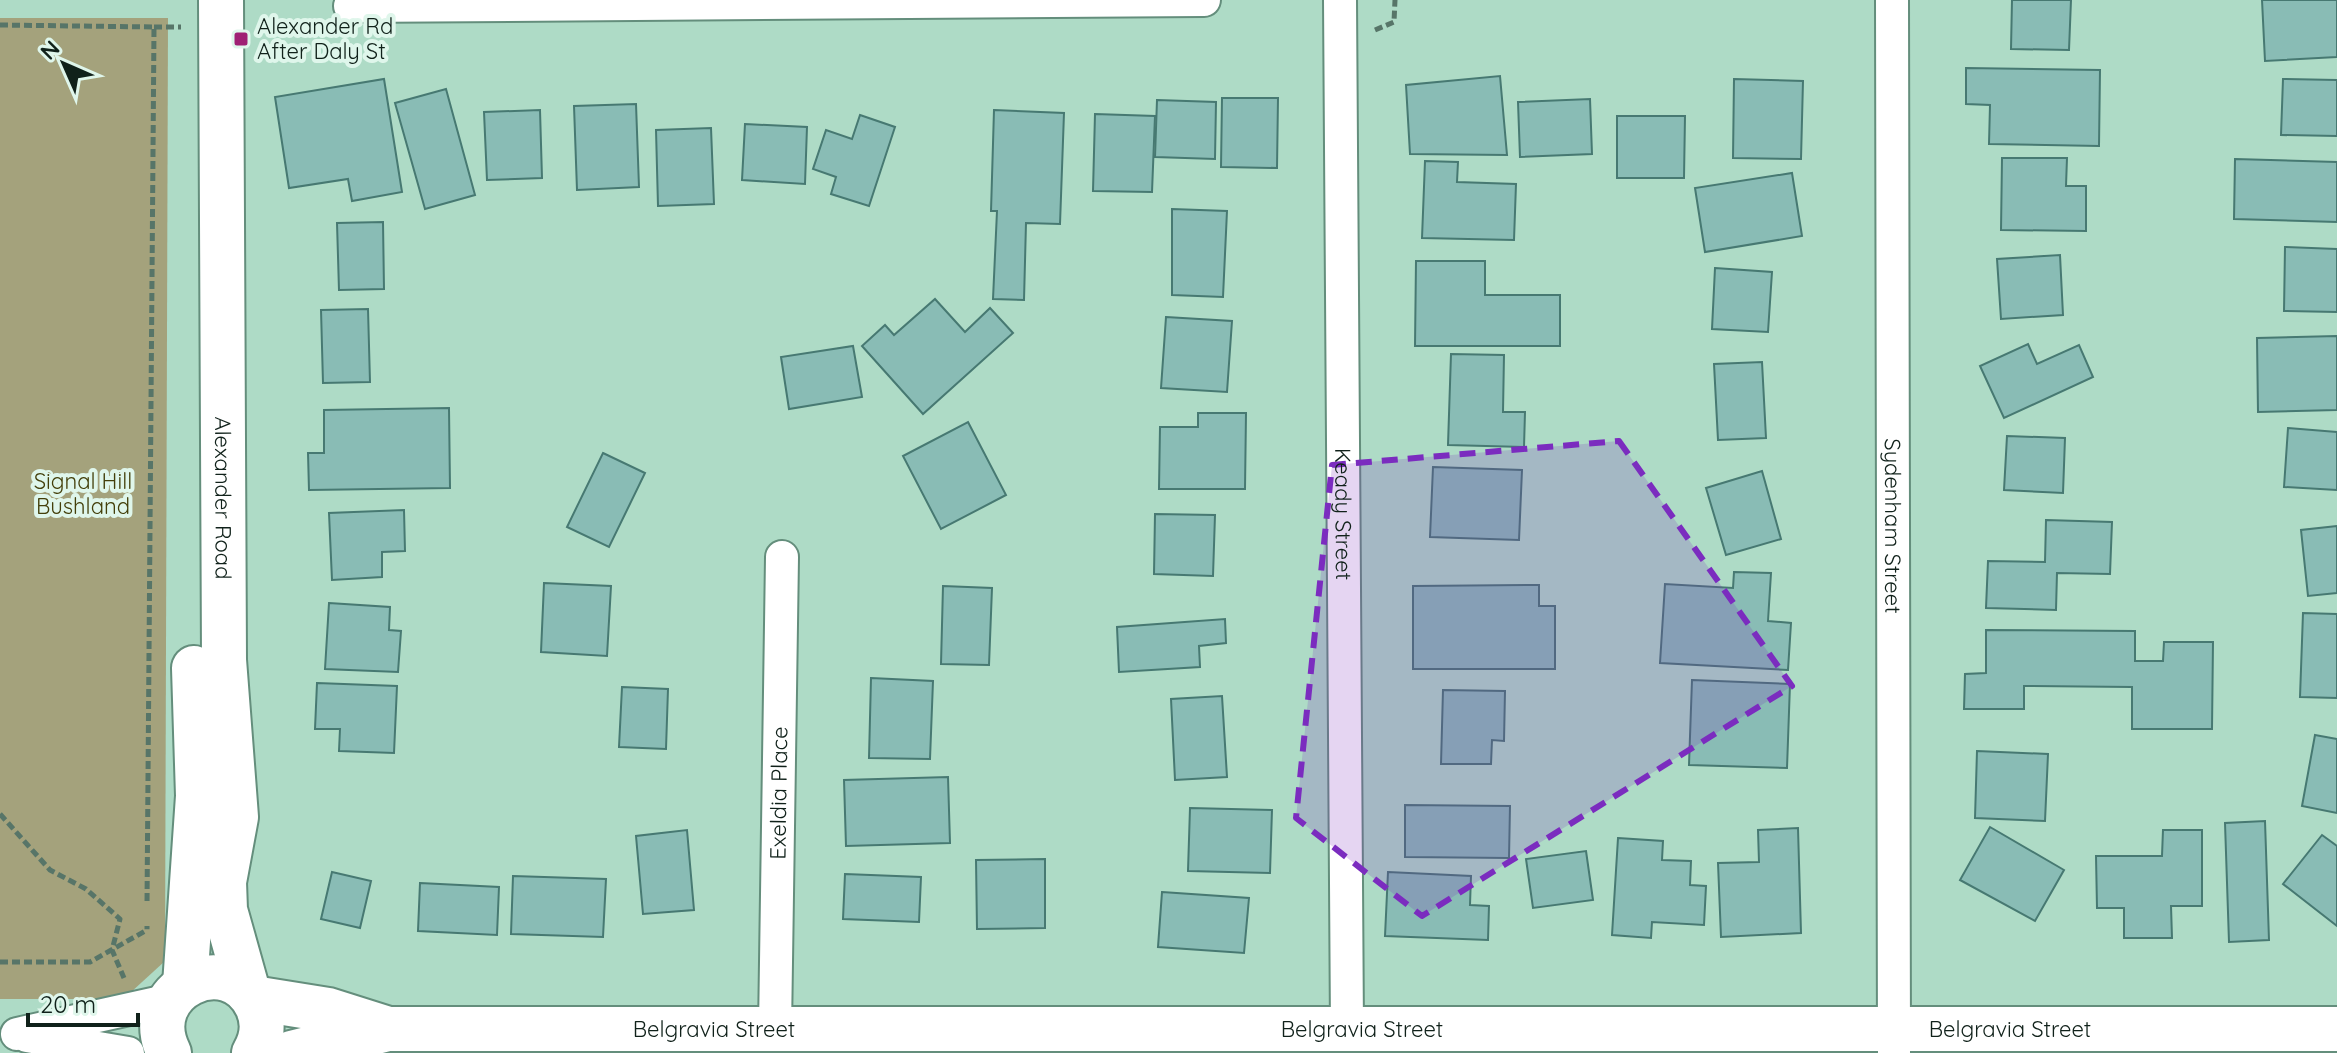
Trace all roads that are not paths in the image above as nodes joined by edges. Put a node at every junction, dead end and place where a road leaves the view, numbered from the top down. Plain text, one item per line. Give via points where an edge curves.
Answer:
1 (1204, 0) edge
2 (1340, 0) edge
3 (1892, 0) edge
4 (350, 6) dead end
5 (190, 14) edge
6 (782, 557) dead end
7 (162, 993) junction
8 (251, 995) junction
9 (388, 1029) junction
10 (775, 1029) junction
11 (1347, 1029) junction
12 (2337, 1029) edge
13 (8, 1034) edge
14 (1894, 1042) edge
15 (128, 1053) edge
16 (169, 1053) edge
17 (254, 1053) edge
18 (291, 1053) edge

1 - 4 street
2 - 11 street, Keady Street
3 - 14 street, Sydenham Street
5 - 7 street, Alexander Road via 198,796
5 - 8 street, Alexander Road via 226,718 236,804 225,910
6 - 10 street, Exeldia Place
7 - 8 street, Belgravia Street via 218,977
7 - 13 street
7 - 16 street, Alexander Road via 161,1028
8 - 9 street, Belgravia Street
8 - 17 street, Alexander Road via 263,1030
9 - 10 street, Belgravia Street
9 - 18 street, Belgravia Street
10 - 11 street, Belgravia Street
11 - 14 street, Belgravia Street
12 - 14 street, Belgravia Street
13 - 15 street

